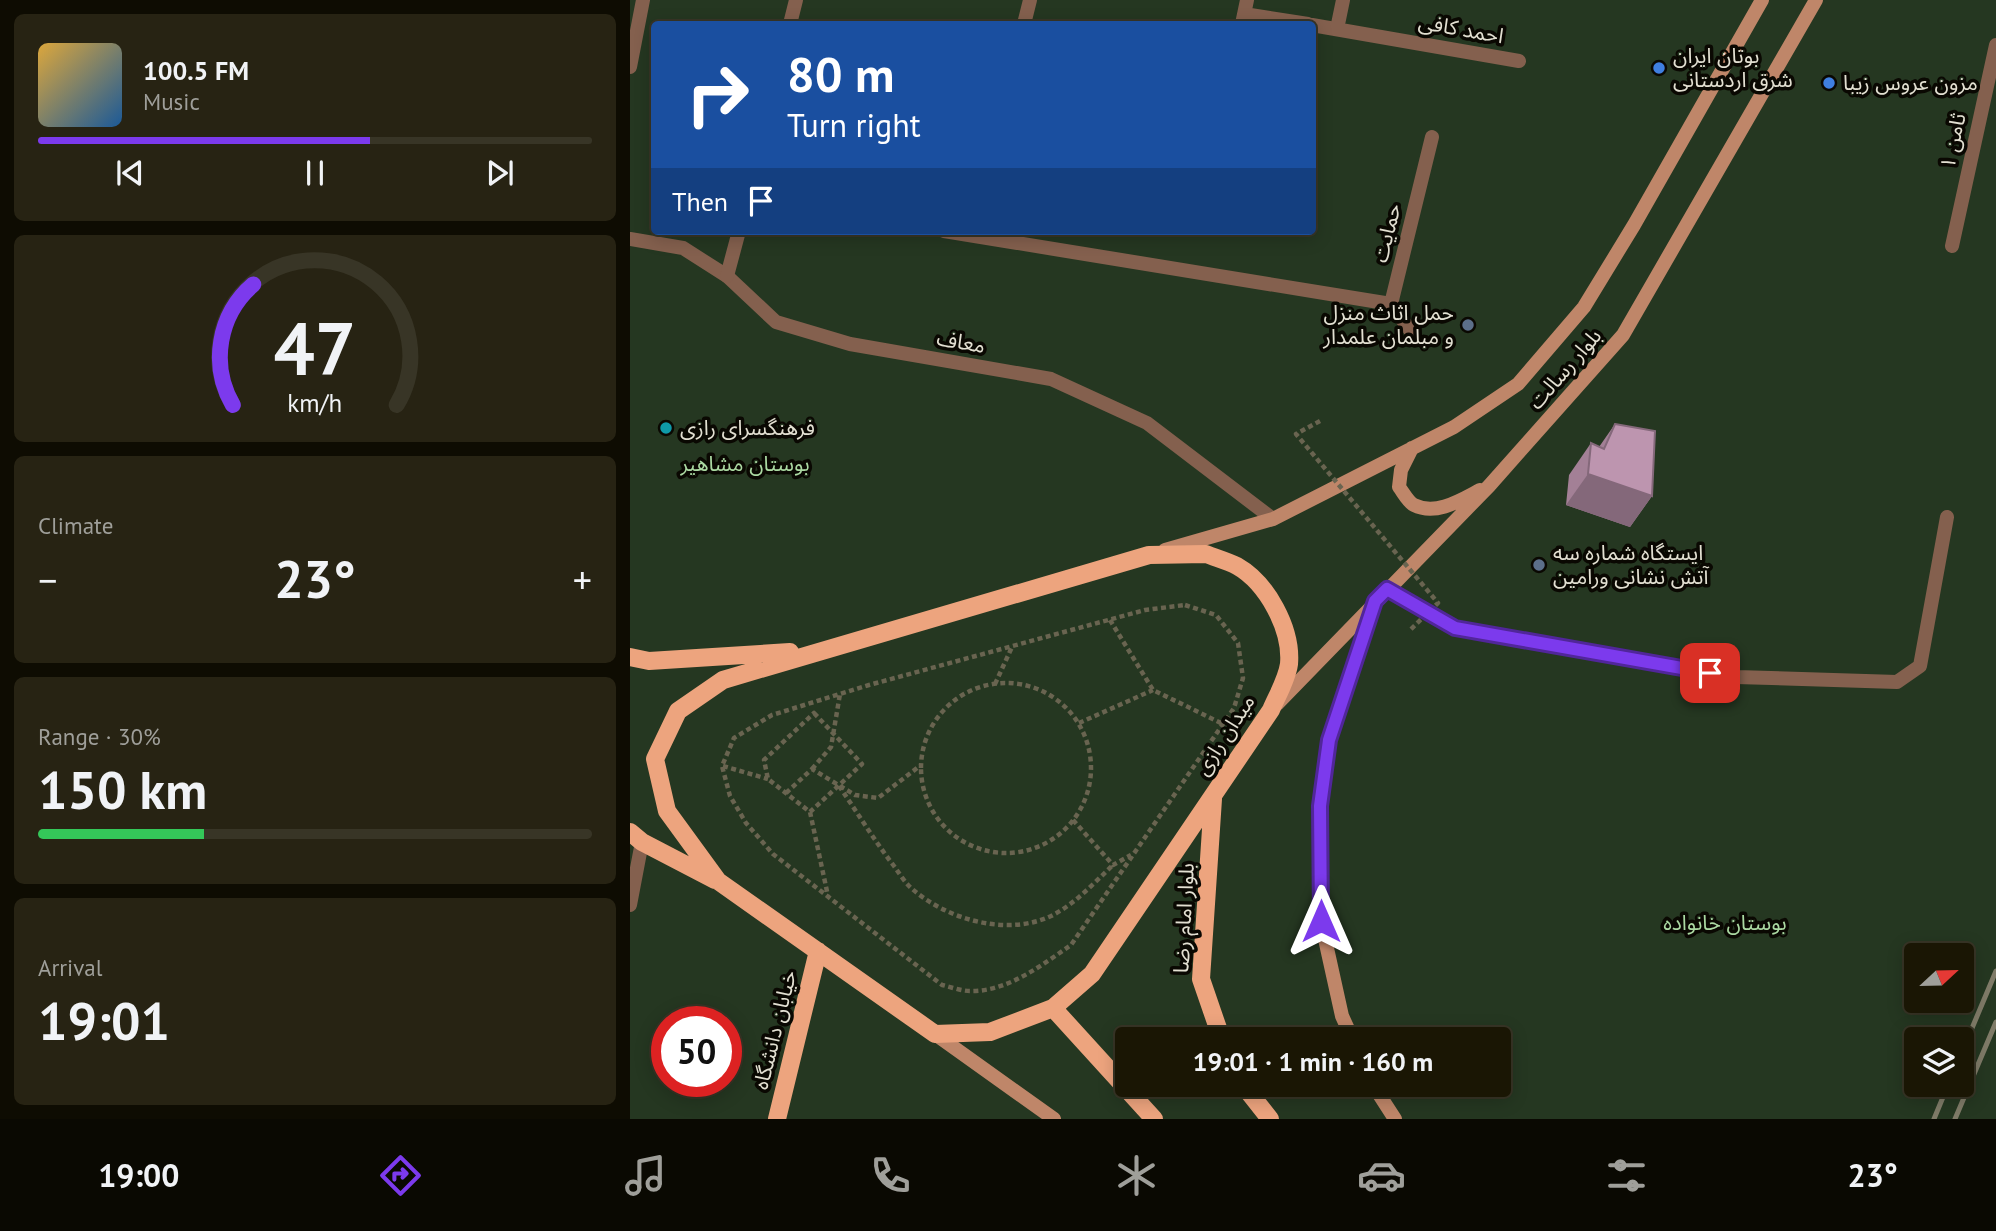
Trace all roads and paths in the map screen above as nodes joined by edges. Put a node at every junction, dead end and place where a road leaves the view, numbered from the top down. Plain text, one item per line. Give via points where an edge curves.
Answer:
1 (643, 0) edge
2 (796, 0) edge
3 (1030, 0) edge
4 (1343, 0) edge
5 (1762, 0) edge
6 (1816, 0) edge
7 (1245, 13) edge
8 (791, 21) edge
9 (1025, 21) edge
10 (1288, 21) edge
11 (1316, 26) edge
12 (1337, 29) junction
13 (1996, 45) edge
14 (1519, 61) dead end
15 (630, 67) edge
16 (1432, 137) dead end
17 (738, 235) edge
18 (968, 235) edge
19 (630, 239) edge
20 (1952, 246) dead end
21 (727, 276) junction
22 (1391, 304) junction
23 (1412, 333) dead end
24 (1320, 421) dead end
25 (1412, 448) junction
26 (1489, 486) junction
27 (1947, 517) dead end
28 (1273, 519) junction
29 (1149, 555) junction
30 (1387, 589) junction
31 (1375, 601) junction
32 (1110, 620) junction
33 (1409, 631) dead end
34 (1012, 646) junction
35 (825, 650) junction
36 (630, 657) edge
37 (649, 661) junction
38 (630, 663) edge
39 (995, 684) junction
40 (1153, 690) junction
41 (840, 694) junction
42 (1271, 710) junction
43 (1079, 723) junction
44 (1223, 724) junction
45 (832, 732) junction
46 (920, 765) junction
47 (722, 766) junction
48 (812, 769) junction
49 (768, 779) junction
50 (839, 786) junction
51 (786, 793) junction
52 (1214, 796) junction
53 (810, 812) junction
54 (1073, 820) junction
55 (636, 837) edge
56 (1134, 852) junction
57 (1114, 865) junction
58 (718, 881) junction
59 (829, 898) junction
60 (630, 905) edge
61 (818, 951) junction
62 (1053, 1008) junction
63 (1218, 1027) edge
64 (1347, 1027) edge
65 (935, 1034) junction
66 (1253, 1097) edge
67 (1381, 1097) edge
68 (777, 1119) edge
69 (1054, 1119) edge
70 (1154, 1119) edge
71 (1270, 1119) edge
72 (1395, 1119) edge

1 - 15 street
2 - 8 street
3 - 9 street
4 - 12 street
5 - 25 main road, بلوار رسالت via 1584,307 1518,384 1454,427
6 - 26 main road, بلوار رسالت via 1623,335
7 - 10 street, احمد کافی
11 - 12 street, احمد کافی
12 - 14 street, احمد کافی
13 - 20 street, ثامن ۱
16 - 22 street, حمایت
17 - 21 street
18 - 22 street
19 - 21 street, معاف via 683,248
21 - 28 street, معاف via 776,322 850,344 1051,379 1147,423
22 - 23 street
24 - 33 path, bridge via 1296,434 1438,603
25 - 26 main road via 1399,487 1413,505 1445,507
25 - 28 main road, بلوار رسالت
26 - 30 main road, بلوار رسالت
27 - 30 street via 1920,666 1897,682 1736,677 1455,628
28 - 29 main road, بلوار رسالت
29 - 35 main road, میدان رازی
29 - 42 main road, میدان رازی via 1206,554 1237,566 1263,588 1277,610 1289,664
30 - 31 main road, بلوار رسالت
31 - 42 main road, بلوار رسالت
31 - 64 main road via 1329,740 1320,806 1321,921
32 - 34 path
32 - 40 path
32 - 44 path via 1185,605 1216,615 1238,643 1243,678 1234,708
34 - 39 path
34 - 41 path
35 - 37 main road
35 - 58 main road, میدان رازی via 723,680 678,710 655,759 667,811
36 - 37 main road
37 - 38 main road
39 - 43 path via 1034,687 1060,701
39 - 46 path via 958,697 938,716
40 - 43 path
40 - 44 path
41 - 45 path
41 - 47 path via 772,715 734,738
42 - 52 main road, میدان رازی
43 - 54 path via 1090,749 1091,778 1083,806
44 - 56 path
45 - 48 path via 831,747
45 - 49 path via 814,713 764,761
45 - 50 path via 862,764
46 - 50 path via 878,798 855,795
46 - 54 path via 925,794 938,820 959,839 986,851 1014,853 1042,846
47 - 49 path
47 - 59 path via 730,796 746,823 773,854
48 - 50 path
48 - 51 path
49 - 51 path
50 - 53 path
50 - 57 path via 910,887 968,920 995,925 1049,917 1074,902
51 - 53 path
52 - 62 main road, میدان رازی via 1092,974
52 - 63 main road, بلوار امام رضا via 1201,979
53 - 59 path
54 - 57 path
55 - 58 main road
55 - 60 street
56 - 57 path
56 - 59 path via 1071,945 1032,971 994,988 969,991 942,985
58 - 61 main road, میدان رازی
61 - 65 main road, میدان رازی
61 - 68 main road, خیابان دانشگاه
62 - 65 main road, میدان رازی via 990,1032
62 - 70 main road
65 - 69 main road
66 - 71 main road
67 - 72 main road

